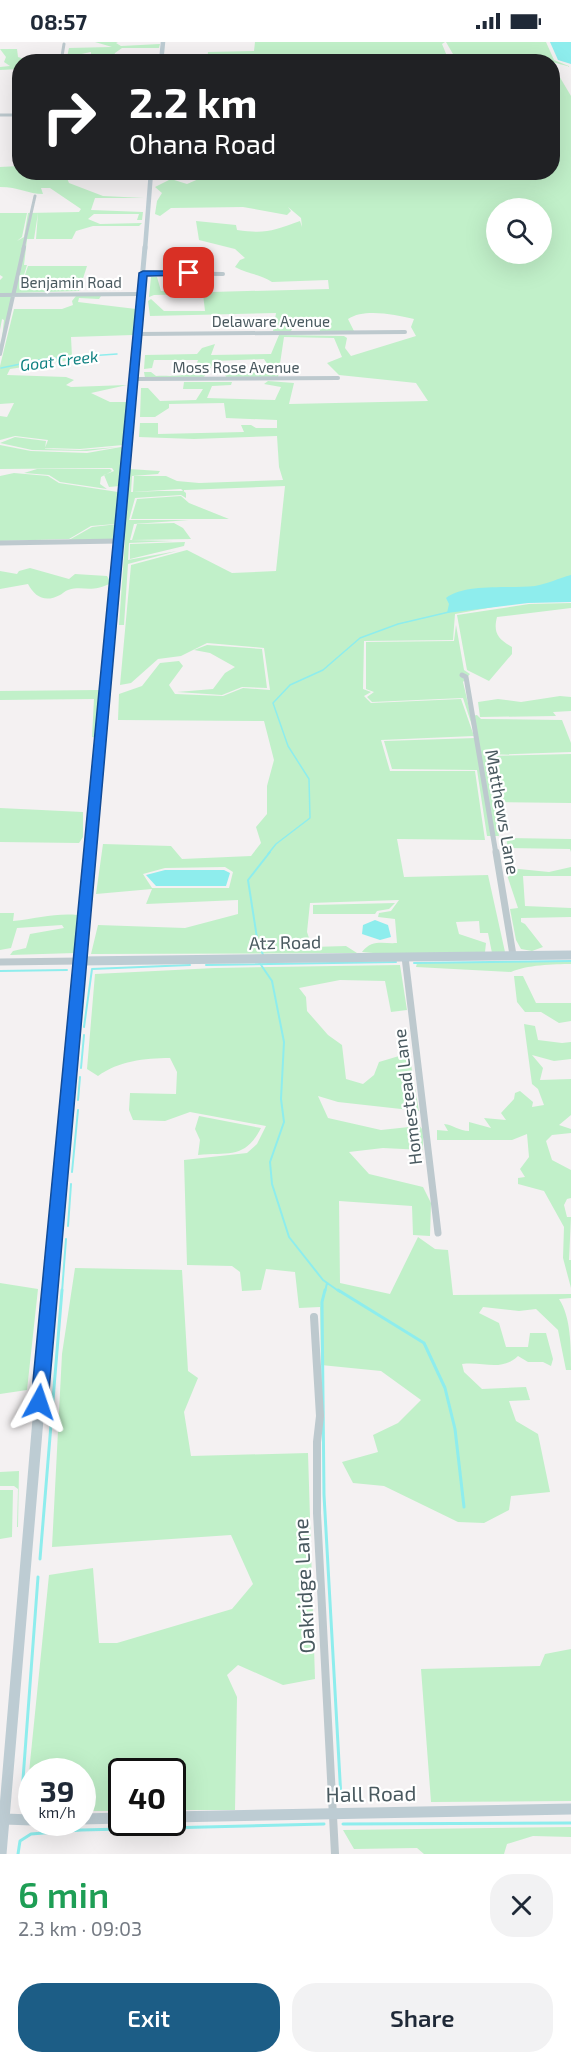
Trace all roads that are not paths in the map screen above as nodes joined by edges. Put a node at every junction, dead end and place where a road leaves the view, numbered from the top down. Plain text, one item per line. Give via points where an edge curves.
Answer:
1 (64, 44) dead end
2 (62, 54) edge
3 (150, 180) edge
4 (35, 196) dead end
5 (143, 273) junction
6 (223, 274) dead end
7 (142, 294) junction
8 (0, 295) edge
9 (13, 295) junction
10 (405, 332) dead end
11 (138, 334) junction
12 (0, 354) edge
13 (338, 378) dead end
14 (134, 380) junction
15 (119, 542) junction
16 (0, 543) edge
17 (462, 675) dead end
18 (513, 955) junction
19 (571, 955) edge
20 (405, 957) junction
21 (80, 961) junction
22 (0, 962) edge
23 (438, 1233) dead end
24 (314, 1317) dead end
25 (571, 1809) edge
26 (333, 1813) junction
27 (186, 1817) edge
28 (2, 1819) edge
29 (18, 1820) edge
30 (1, 1854) edge
31 (335, 1854) edge

1 - 2 street
3 - 5 street
4 - 9 street
5 - 6 street
5 - 7 street
7 - 9 street, Benjamin Road
7 - 11 street
8 - 9 street, Benjamin Road
9 - 12 street
10 - 11 street, Delaware Avenue
11 - 14 street
13 - 14 street, Moss Rose Avenue
14 - 15 street
15 - 16 street
15 - 21 street
17 - 18 street, Matthews Lane via 466,678
18 - 19 street, Atz Road
18 - 20 street, Atz Road
20 - 21 street, Atz Road
20 - 23 street, Homestead Lane
21 - 22 street, Atz Road
21 - 28 street
24 - 26 street, Oakridge Lane via 320,1416 316,1442 317,1513
25 - 26 street, Hall Road
26 - 27 street, Hall Road
26 - 31 street, Oakridge Lane
28 - 29 street
28 - 30 street

